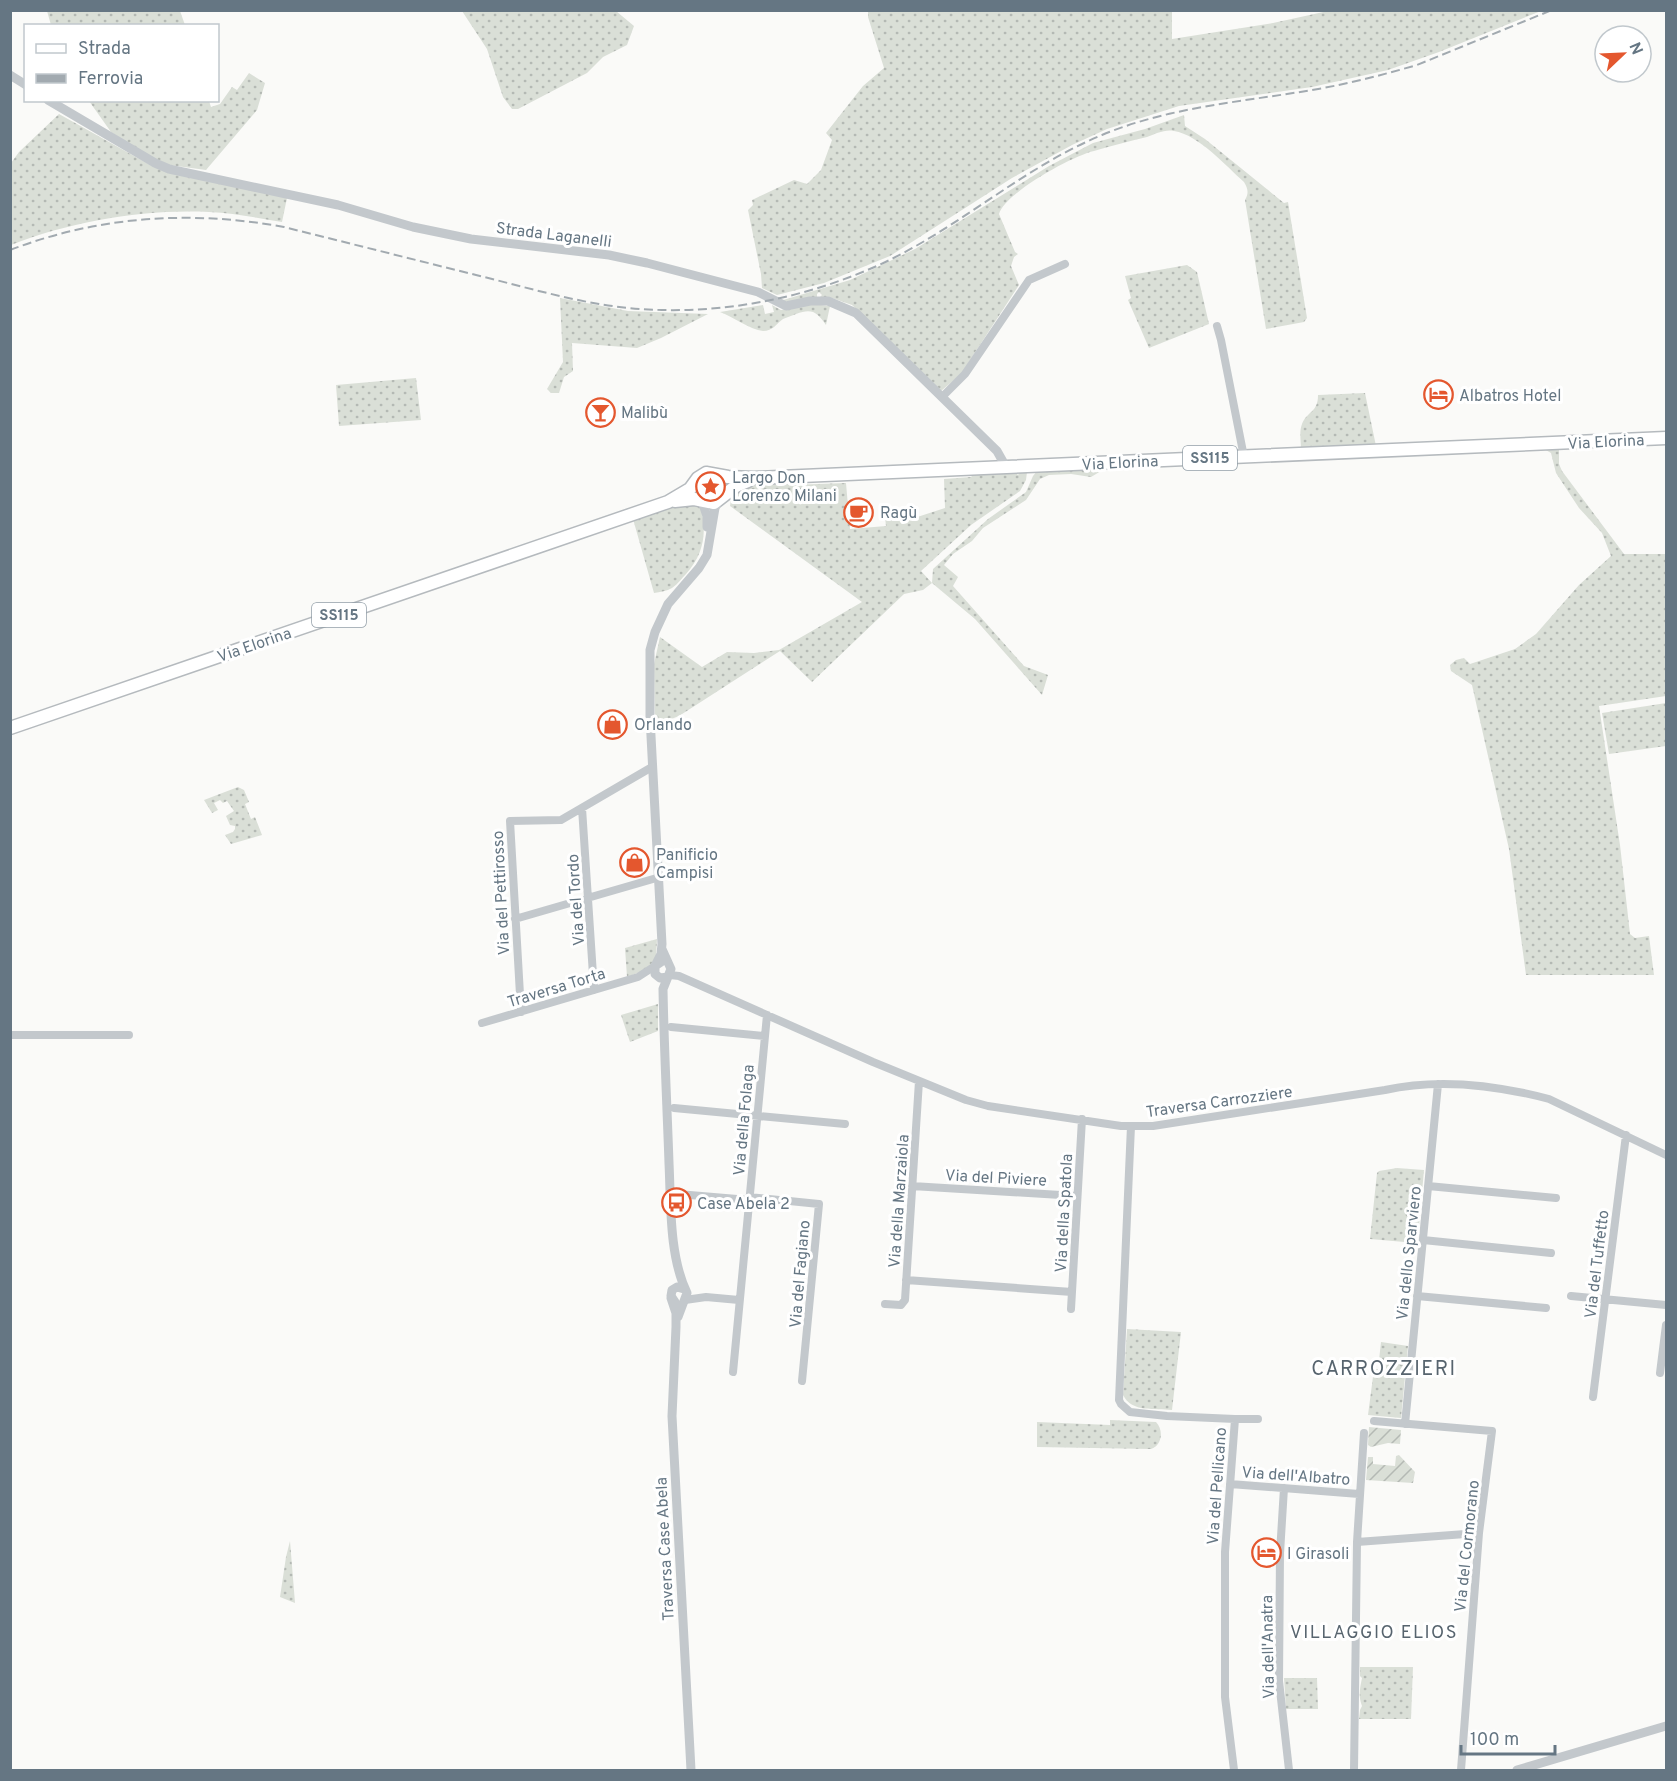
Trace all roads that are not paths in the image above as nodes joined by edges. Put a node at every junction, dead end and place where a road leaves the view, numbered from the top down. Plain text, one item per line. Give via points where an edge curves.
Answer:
1 (10, 75) edge
2 (24, 84) edge
3 (51, 102) edge
4 (1065, 264) dead end
5 (1216, 326) dead end
6 (942, 397) junction
7 (1666, 438) edge
8 (1244, 456) junction
9 (1006, 467) junction
10 (720, 476) junction
11 (754, 478) junction
12 (696, 482) junction
13 (721, 498) junction
14 (701, 500) junction
15 (668, 502) junction
16 (709, 536) junction
17 (10, 728) edge
18 (652, 767) junction
19 (582, 808) junction
20 (660, 877) junction
21 (588, 898) junction
22 (515, 919) junction
23 (662, 947) junction
24 (656, 971) junction
25 (671, 972) junction
26 (663, 989) junction
27 (594, 990) junction
28 (520, 1012) junction
29 (767, 1015) junction
30 (482, 1023) dead end
31 (671, 1027) dead end
32 (10, 1035) edge
33 (129, 1035) dead end
34 (765, 1036) junction
35 (919, 1082) junction
36 (1438, 1084) junction
37 (674, 1108) dead end
38 (757, 1116) junction
39 (1082, 1119) junction
40 (844, 1124) dead end
41 (1131, 1126) junction
42 (1626, 1135) junction
43 (1666, 1155) edge
44 (912, 1186) junction
45 (1428, 1186) junction
46 (678, 1194) dead end
47 (1077, 1196) junction
48 (1556, 1198) dead end
49 (749, 1199) junction
50 (1423, 1240) junction
51 (1551, 1253) dead end
52 (676, 1265) junction
53 (906, 1280) junction
54 (1072, 1292) junction
55 (672, 1294) junction
56 (684, 1295) junction
57 (1417, 1296) junction
58 (1571, 1296) dead end
59 (739, 1300) junction
60 (1605, 1300) junction
61 (885, 1304) dead end
62 (1666, 1305) edge
63 (1546, 1308) dead end
64 (1071, 1309) dead end
65 (1666, 1325) edge
66 (676, 1327) junction
67 (733, 1372) dead end
68 (1660, 1372) dead end
69 (802, 1381) dead end
70 (1593, 1397) dead end
71 (1235, 1419) junction
72 (1258, 1419) dead end
73 (1374, 1421) dead end
74 (1405, 1424) junction
75 (1364, 1432) dead end
76 (1230, 1484) junction
77 (1284, 1488) junction
78 (1359, 1494) junction
79 (1479, 1533) junction
80 (1357, 1542) junction
81 (1666, 1726) edge
82 (691, 1770) edge
83 (1234, 1770) edge
84 (1289, 1770) edge
85 (1354, 1770) edge
86 (1461, 1770) edge
87 (1517, 1770) edge

1 - 2 street
3 - 6 street, Strada Laganelli via 169,169 329,202 413,227 471,239 647,263 758,292 781,305 835,303 856,314
4 - 6 street via 1029,279 965,374
5 - 8 street
6 - 9 street, Strada Laganelli via 997,451
7 - 8 main road, Via Elorina / SS115
8 - 9 main road, Via Elorina / SS115
9 - 11 main road, Via Elorina / SS115
10 - 11 main road, Via Elorina
10 - 12 main road via 706,473
10 - 13 main road via 725,484
11 - 13 main road
12 - 14 main road via 695,492
12 - 15 main road
13 - 14 main road via 710,503
13 - 16 street
14 - 15 main road
14 - 16 street
15 - 17 main road, Via Elorina / SS115
16 - 18 street via 703,562 668,604 650,650
18 - 19 street, Via del Pettirosso
18 - 20 street
19 - 21 street, Via del Tordo
19 - 22 street, Via del Pettirosso via 561,820 510,821
20 - 21 street
20 - 23 street
21 - 22 street
21 - 27 street, Via del Tordo
22 - 28 street, Via del Pettirosso
23 - 24 street
23 - 25 street
24 - 25 street via 663,978
24 - 25 street via 661,962
24 - 26 street
24 - 27 street, Traversa Torta
25 - 26 street
25 - 29 street, Traversa Carrozziere
26 - 52 street
27 - 28 street, Traversa Torta
28 - 30 street, Traversa Torta
29 - 34 street, Via della Folaga
29 - 35 street, Traversa Carrozziere
31 - 34 street
32 - 33 street
34 - 38 street, Via della Folaga
35 - 39 street, Traversa Carrozziere via 988,1106
35 - 44 street, Via della Marzaiola
36 - 41 street, Traversa Carrozziere via 1412,1084 1153,1126
36 - 42 street, Traversa Carrozziere via 1495,1088 1549,1099
36 - 45 street, Via dello Sparviero
37 - 38 street
38 - 40 street
38 - 49 street, Via della Folaga
39 - 41 street, Traversa Carrozziere
39 - 47 street, Via della Spatola
41 - 71 street, Via del Pellicano via 1120,1404 1130,1412
42 - 43 street, Traversa Carrozziere
42 - 60 street, Via del Tuffetto
44 - 47 street, Via del Piviere
44 - 53 street, Via della Marzaiola
45 - 48 street
45 - 50 street, Via dello Sparviero
46 - 49 street, Via del Fagiano
47 - 54 street, Via della Spatola
49 - 59 street, Via della Folaga
49 - 69 street, Via del Fagiano via 819,1204
50 - 51 street
50 - 57 street, Via dello Sparviero
52 - 55 street
52 - 56 street
53 - 54 street
53 - 61 street, Via della Marzaiola via 901,1305
54 - 64 street, Via della Spatola
55 - 56 street via 677,1287
55 - 56 street via 676,1302
55 - 66 street
56 - 59 street
56 - 66 street
57 - 63 street
57 - 74 street, Via dello Sparviero
58 - 60 street
59 - 67 street, Via della Folaga
60 - 62 street
60 - 70 street, Via del Tuffetto
65 - 68 street
66 - 82 street, Traversa Case Abela via 672,1416
71 - 72 street
71 - 76 street, Via del Pellicano
73 - 74 street
74 - 79 street, Via del Cormorano via 1492,1431
75 - 78 street
76 - 77 street, Via dell'Albatro
76 - 83 street, Via del Pellicano via 1225,1552 1225,1697
77 - 78 street, Via dell'Albatro
77 - 84 street, Via dell'Anatra via 1279,1681
78 - 80 street
79 - 80 street
79 - 86 street, Via del Cormorano
80 - 85 street
81 - 87 street

